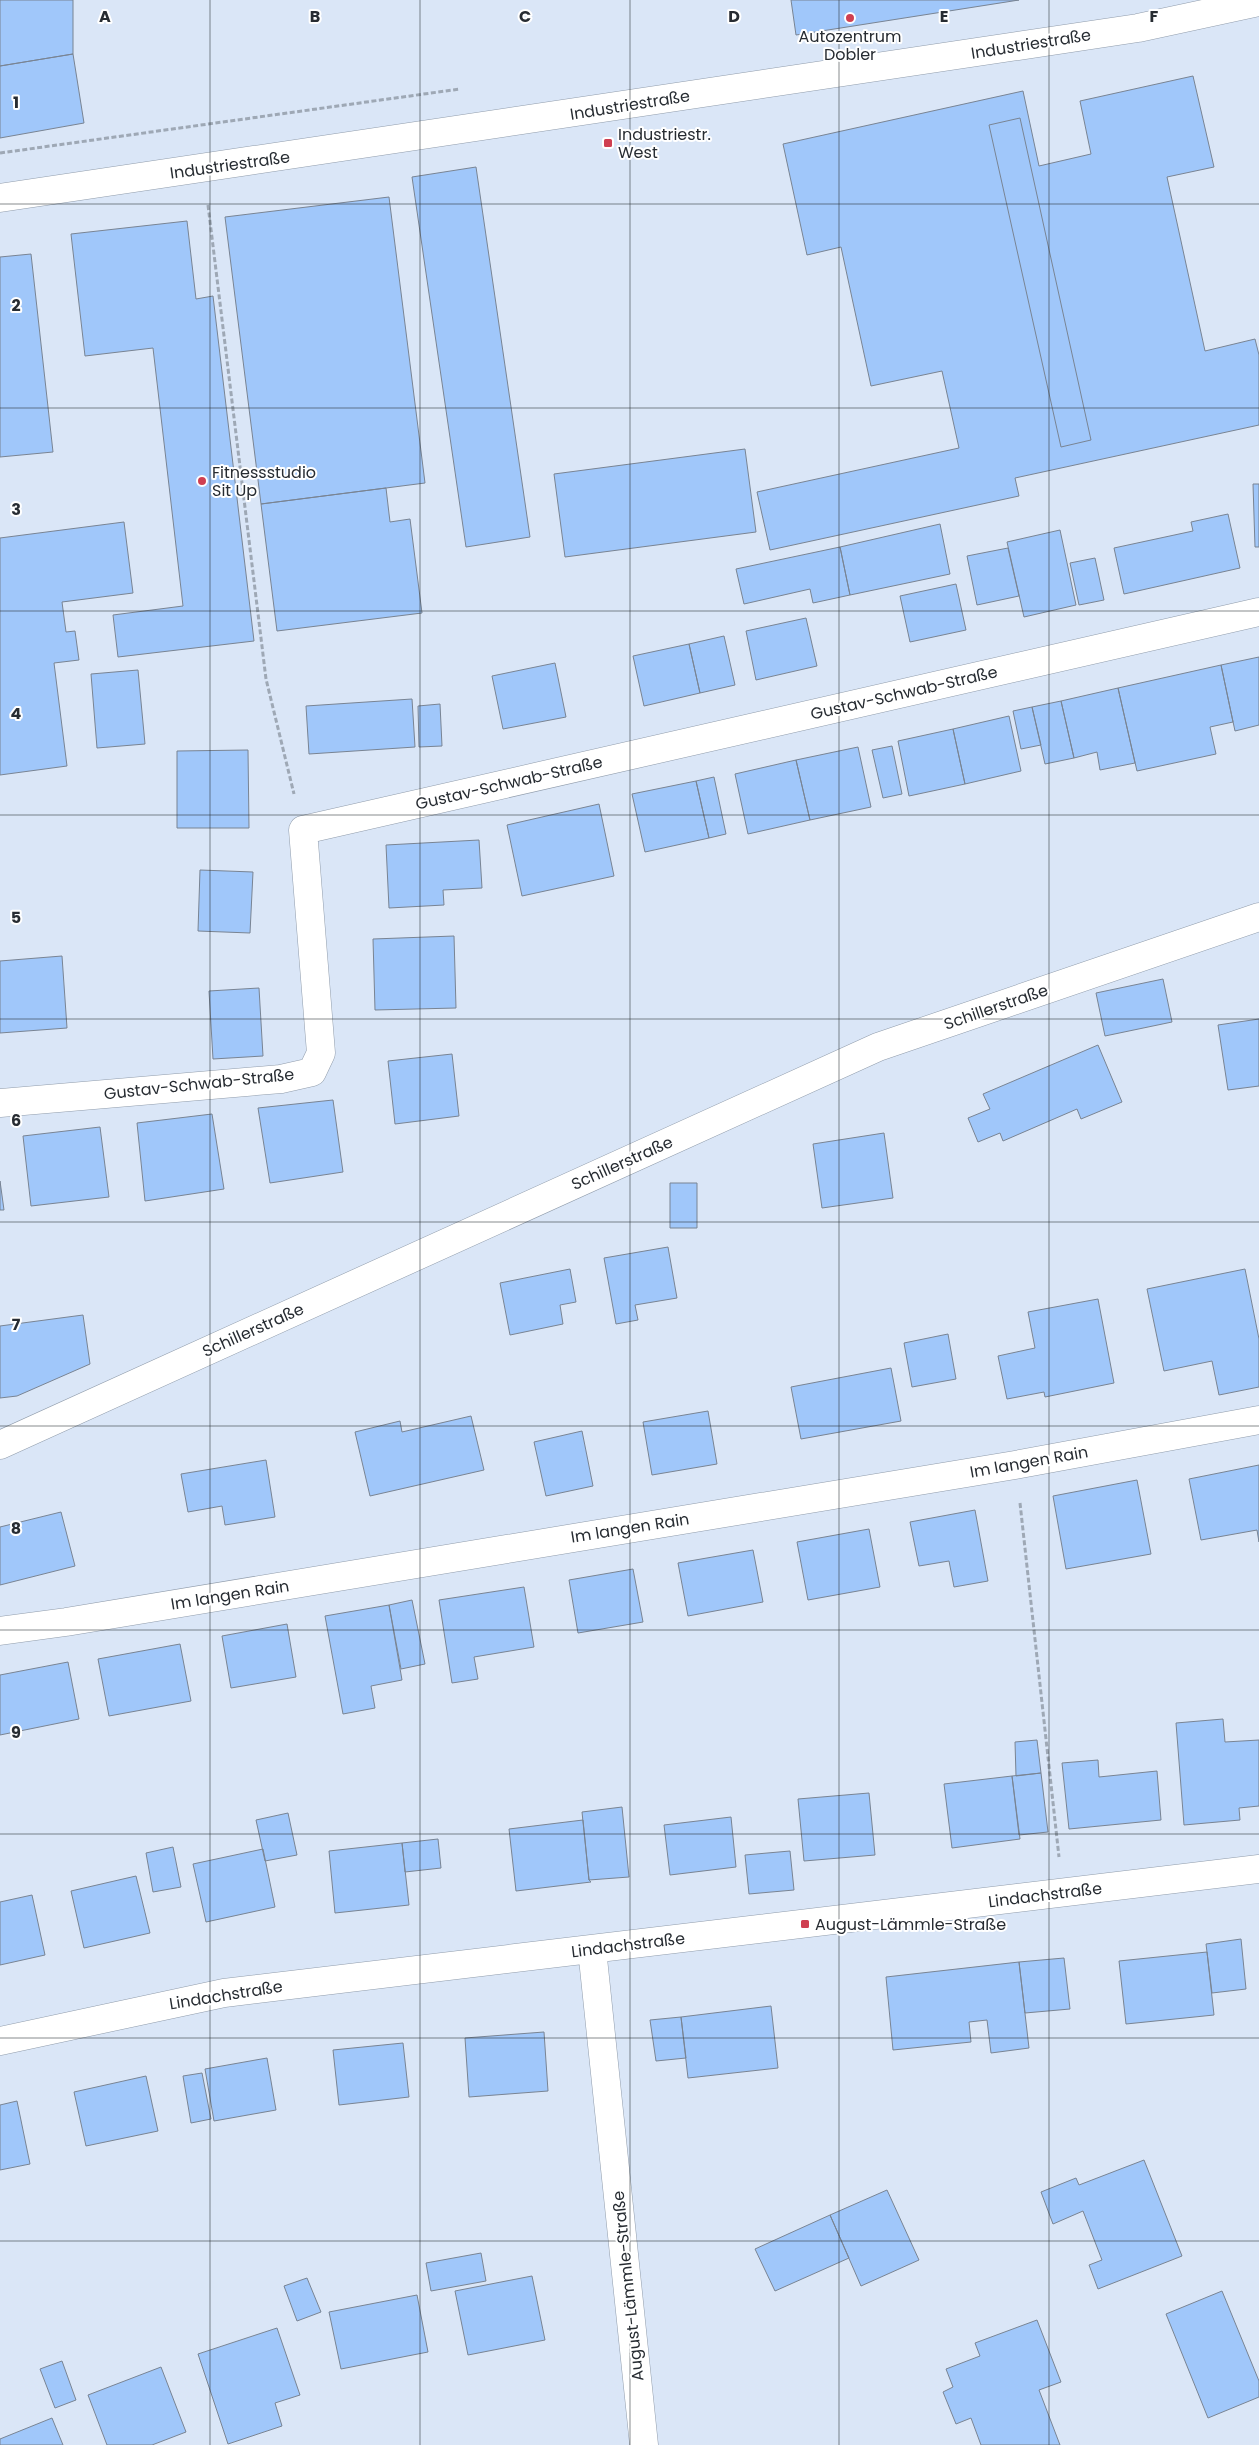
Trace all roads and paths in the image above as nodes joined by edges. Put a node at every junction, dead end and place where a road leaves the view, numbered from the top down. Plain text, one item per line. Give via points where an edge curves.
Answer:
1 (1259, 2) edge
2 (0, 198) edge
3 (207, 199) dead end
4 (1259, 612) edge
5 (303, 830) junction
6 (1259, 916) edge
7 (0, 1103) edge
8 (1259, 1420) edge
9 (0, 1445) edge
10 (1015, 1465) junction
11 (0, 1631) edge
12 (1259, 1868) edge
13 (1063, 1893) junction
14 (592, 1949) junction
15 (0, 2041) edge
16 (644, 2445) edge

1 - 2 street, Industriestraße via 1138,28
3 - 5 path via 266,679
4 - 5 street, Gustav-Schwab-Straße
5 - 7 street, Gustav-Schwab-Straße via 321,1053 312,1072 281,1079
6 - 9 street, Schillerstraße via 878,1047
8 - 10 street, Im langen Rain
10 - 11 street, Im langen Rain
10 - 13 path
12 - 13 street, Lindachstraße
13 - 14 street, Lindachstraße
14 - 15 street, Lindachstraße via 224,1993
14 - 16 street, August-Lämmle-Straße

